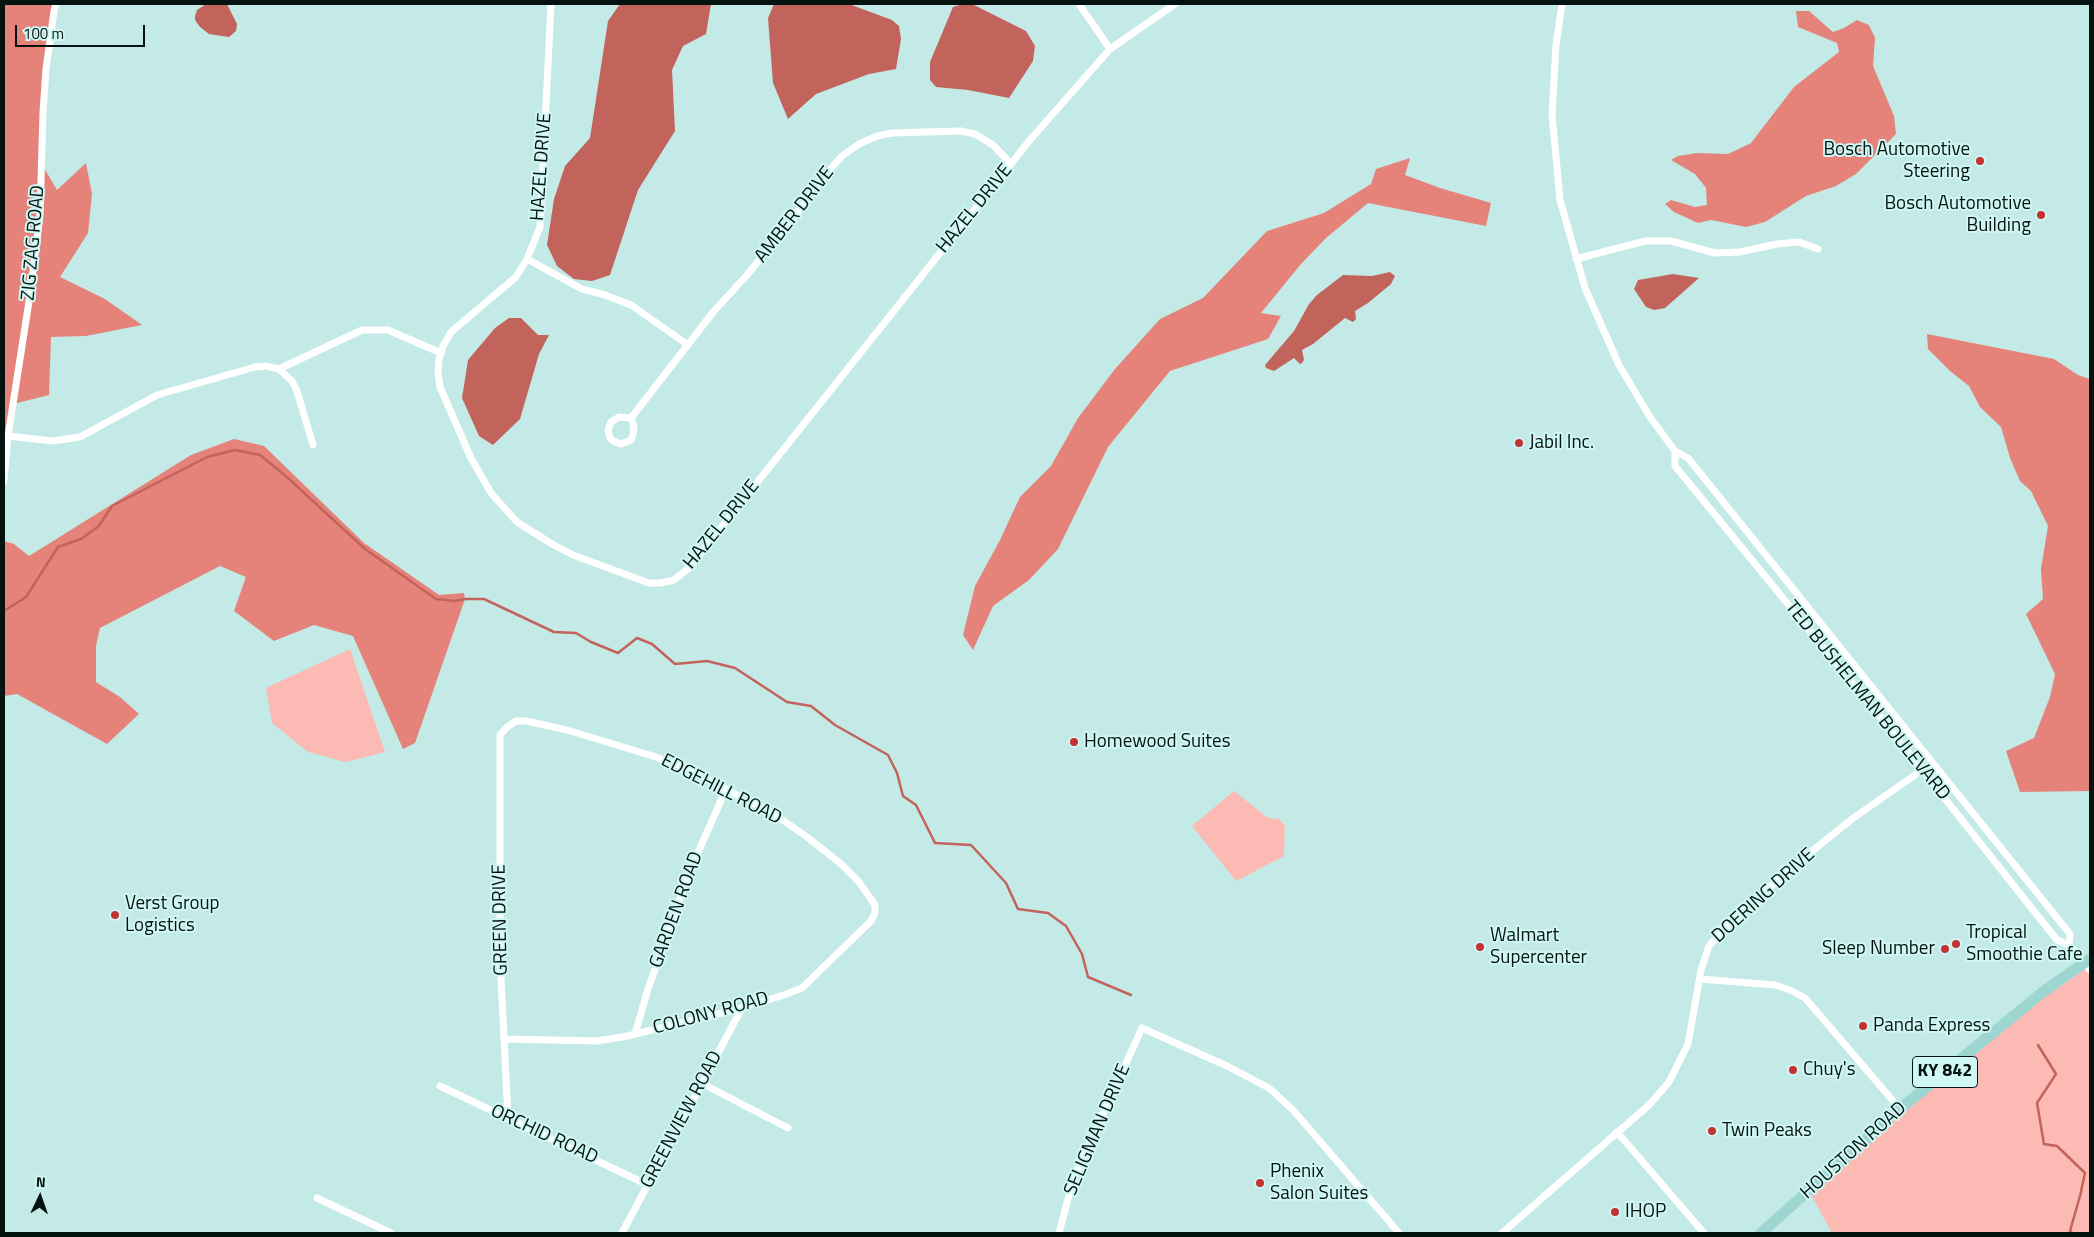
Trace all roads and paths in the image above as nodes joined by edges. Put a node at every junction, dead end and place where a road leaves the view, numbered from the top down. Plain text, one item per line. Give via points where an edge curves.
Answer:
1 (56, 4) edge
2 (551, 4) edge
3 (1079, 4) edge
4 (1175, 4) edge
5 (1562, 4) edge
6 (1110, 49) junction
7 (1011, 164) junction
8 (1818, 249) dead end
9 (527, 259) junction
10 (1576, 259) junction
11 (688, 345) junction
12 (441, 353) junction
13 (279, 369) junction
14 (630, 418) dead end
15 (8, 436) junction
16 (313, 445) dead end
17 (1675, 451) junction
18 (4, 481) edge
19 (510, 725) joint
20 (1922, 770) junction
21 (726, 789) junction
22 (875, 905) joint
23 (2069, 945) junction
24 (2088, 964) edge
25 (1700, 978) junction
26 (742, 1008) junction
27 (635, 1034) junction
28 (506, 1039) junction
29 (703, 1084) junction
30 (440, 1086) dead end
31 (1900, 1109) junction
32 (508, 1118) junction
33 (788, 1128) dead end
34 (1617, 1132) junction
35 (648, 1185) junction
36 (317, 1198) dead end
37 (392, 1233) edge
38 (622, 1233) edge
39 (1059, 1233) edge
40 (1399, 1233) edge
41 (1502, 1233) edge
42 (1704, 1233) edge
43 (1761, 1233) edge

1 - 15 street, ZIG ZAG ROAD via 46,69 40,215
2 - 9 street, HAZEL DRIVE via 540,227
3 - 6 street
4 - 6 street, HAZEL DRIVE
5 - 10 street, TED BUSHELMAN BOULEVARD via 1552,114 1560,200
6 - 7 street, HAZEL DRIVE
7 - 11 street, AMBER DRIVE via 993,145 975,134 961,131 892,133 859,144 842,156 827,173
7 - 12 street, HAZEL DRIVE via 689,568 674,580 655,583 640,580 574,555 517,522 491,493 471,458 440,387
8 - 10 street via 1800,242 1715,253 1671,242 1645,241
9 - 11 street via 582,289 631,306
9 - 12 street, HAZEL DRIVE via 516,277 451,332
10 - 17 street, TED BUSHELMAN BOULEVARD via 1595,314 1619,365 1650,418
11 - 14 street, AMBER DRIVE
12 - 13 street via 388,330 362,330
13 - 15 street via 255,367 157,395 80,437 53,441
13 - 16 street via 297,391
15 - 18 street, ZIG ZAG ROAD
17 - 20 street, TED BUSHELMAN BOULEVARD via 1675,466
17 - 23 street, TED BUSHELMAN BOULEVARD via 1688,458 2070,934
19 - 21 street, EDGEHILL ROAD via 526,721 566,730 686,768
19 - 28 street, GREEN DRIVE via 500,735 500,958
20 - 23 street, TED BUSHELMAN BOULEVARD via 2057,940
20 - 25 street, DOERING DRIVE via 1852,819 1740,913 1709,946
21 - 22 street, EDGEHILL ROAD via 777,816 807,837 840,863
21 - 27 street, GARDEN ROAD via 689,873
22 - 26 street, COLONY ROAD via 871,921 802,988
23 - 24 street, TED BUSHELMAN BOULEVARD
24 - 31 main road, HOUSTON ROAD / KY 842 via 2044,991
25 - 31 street via 1775,985 1804,998
25 - 34 street, DOERING DRIVE via 1691,1035 1678,1066 1656,1098
26 - 27 street, COLONY ROAD
26 - 29 street, GREENVIEW ROAD
27 - 28 street, COLONY ROAD via 596,1041
28 - 32 street, GREEN DRIVE
29 - 33 street
29 - 35 street, GREENVIEW ROAD
30 - 32 street, ORCHID ROAD
31 - 43 main road, HOUSTON ROAD / KY 842
32 - 35 street, ORCHID ROAD
34 - 41 street, DOERING DRIVE
34 - 42 street
35 - 38 street, GREENVIEW ROAD
36 - 37 street
39 - 40 street, SELIGMAN DRIVE via 1073,1180 1142,1028 1269,1088 1293,1110

